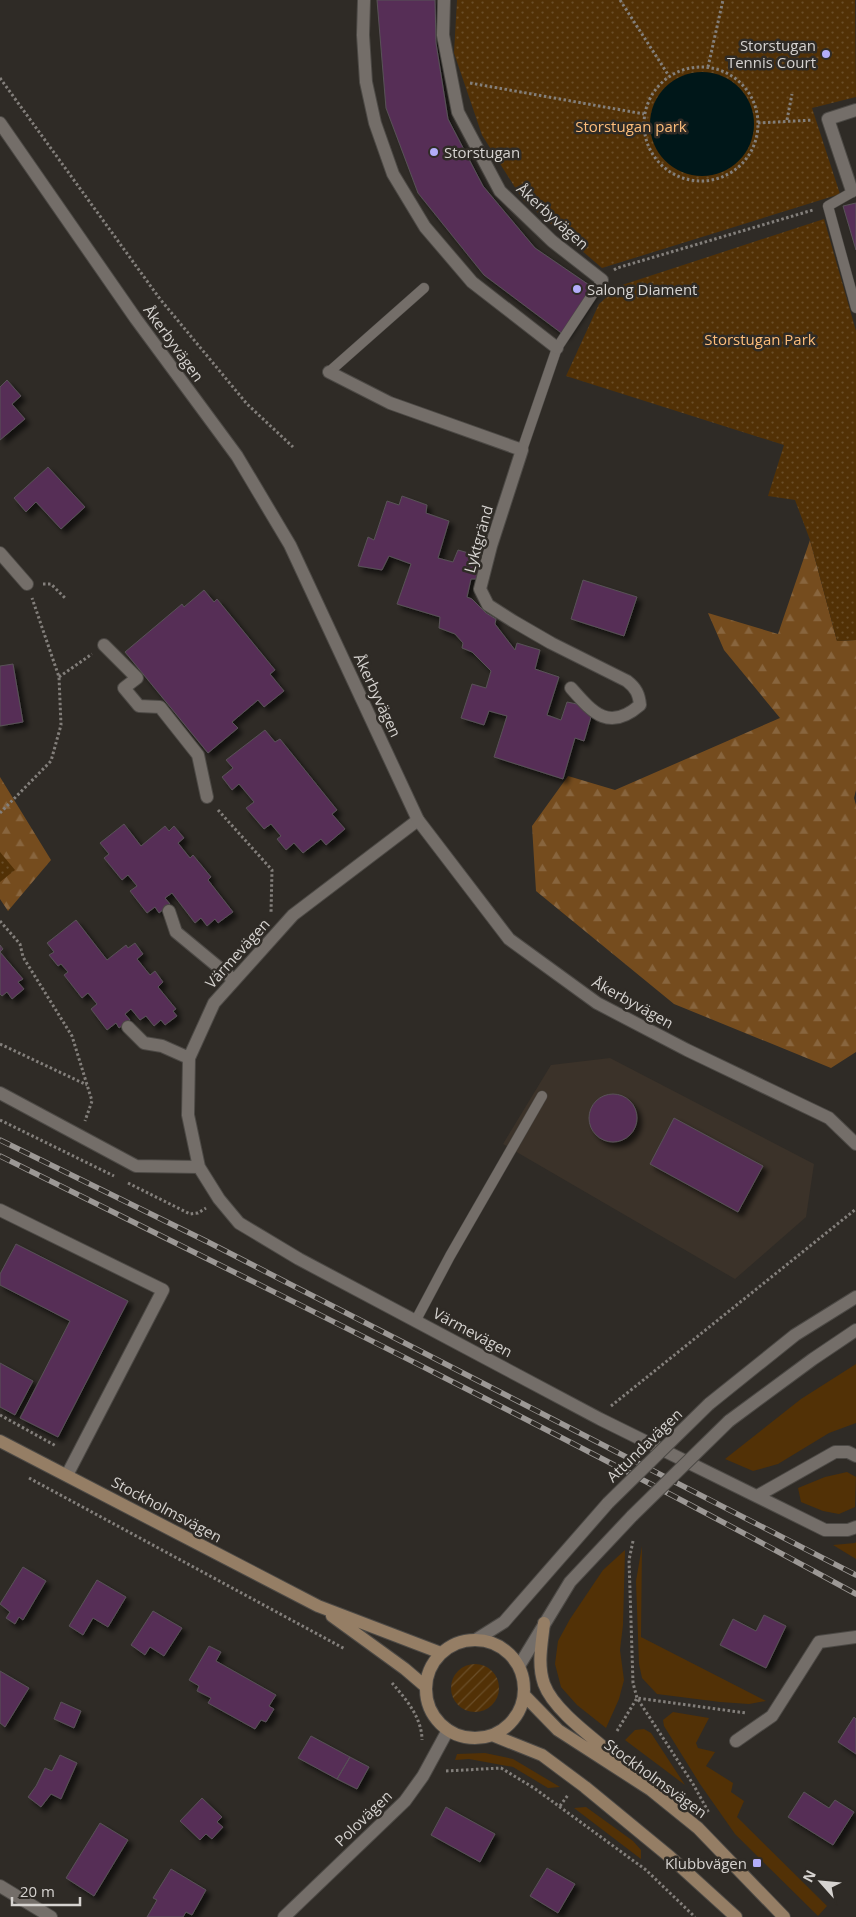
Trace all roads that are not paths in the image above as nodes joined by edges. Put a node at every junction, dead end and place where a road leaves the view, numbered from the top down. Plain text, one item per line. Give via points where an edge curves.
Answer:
1 (364, 0) edge
2 (444, 0) edge
3 (856, 110) edge
4 (0, 123) edge
5 (854, 191) edge
6 (602, 280) joint
7 (424, 288) dead end
8 (856, 308) edge
9 (557, 348) junction
10 (329, 372) joint
11 (522, 450) junction
12 (0, 553) edge
13 (27, 584) road end
14 (104, 646) road end
15 (571, 688) dead end
16 (207, 797) road end
17 (418, 820) junction
18 (169, 911) dead end
19 (234, 980) junction
20 (128, 1027) dead end
21 (189, 1058) junction
22 (0, 1093) edge
23 (542, 1096) dead end
24 (856, 1144) edge
25 (199, 1167) junction
26 (0, 1210) edge
27 (856, 1297) edge
28 (416, 1320) junction
29 (856, 1330) edge
30 (0, 1441) edge
31 (856, 1456) edge
32 (68, 1476) junction
33 (757, 1496) junction
34 (856, 1527) edge
35 (318, 1606) junction
36 (544, 1623) junction
37 (856, 1637) edge
38 (477, 1639) junction
39 (441, 1653) junction
40 (518, 1666) junction
41 (426, 1687) junction
42 (524, 1695) junction
43 (448, 1730) junction
44 (492, 1735) junction
45 (736, 1742) dead end
46 (651, 1790) junction
47 (0, 1886) edge
48 (51, 1917) edge
49 (284, 1917) edge
50 (736, 1917) edge
51 (784, 1917) edge

1 - 9 street via 366,82 375,123 393,174 425,227 472,282
2 - 6 street, Åkerbyvägen via 443,35 458,112 500,190 552,241
3 - 5 street via 828,119
4 - 17 street, Åkerbyvägen via 136,319 237,456 290,545
5 - 8 lane via 828,206
6 - 9 lane
7 - 10 lane
9 - 11 lane
10 - 11 street via 390,403
11 - 15 street, Lyktgränd via 480,589 488,606 551,643 627,681 635,688 640,705 624,717 606,718 587,706
12 - 13 street
14 - 16 street via 137,678 124,688 139,706 160,708 198,755
17 - 19 street, Värmevägen via 293,915
17 - 24 street, Åkerbyvägen via 509,939 597,1003 829,1118
18 - 19 street via 176,932
19 - 21 street, Värmevägen via 214,1003
20 - 21 street via 144,1043 162,1046
21 - 25 street, Värmevägen via 188,1115
22 - 25 street via 136,1166
23 - 28 lane
25 - 28 street, Värmevägen via 239,1224 298,1259
26 - 32 street via 162,1290
27 - 38 street, Attundavägen, bridge via 795,1335 709,1404 608,1503 504,1622
28 - 33 street, Värmevägen via 600,1419
29 - 36 street, bridge via 729,1421 570,1582
30 - 32 main road, Stockholmsvägen
31 - 33 street via 835,1452
32 - 35 main road, Stockholmsvägen
33 - 34 street, Värmevägen via 825,1530
35 - 39 main road, Stockholmsvägen
35 - 41 main road, Stockholmsvägen
36 - 40 street
36 - 46 main road via 541,1668 544,1684 552,1698 572,1720
37 - 45 street via 819,1642 772,1716
38 - 39 main road via 457,1643
38 - 40 main road via 501,1647
39 - 41 main road via 430,1669
40 - 42 main road
41 - 43 main road via 428,1704 436,1719
42 - 44 main road via 518,1712 507,1726
42 - 46 main road, Stockholmsvägen via 558,1730
43 - 44 main road via 477,1738
43 - 49 street, Polovägen via 405,1801
44 - 50 main road via 542,1755 585,1787
46 - 51 main road, Stockholmsvägen via 698,1828
47 - 48 street

